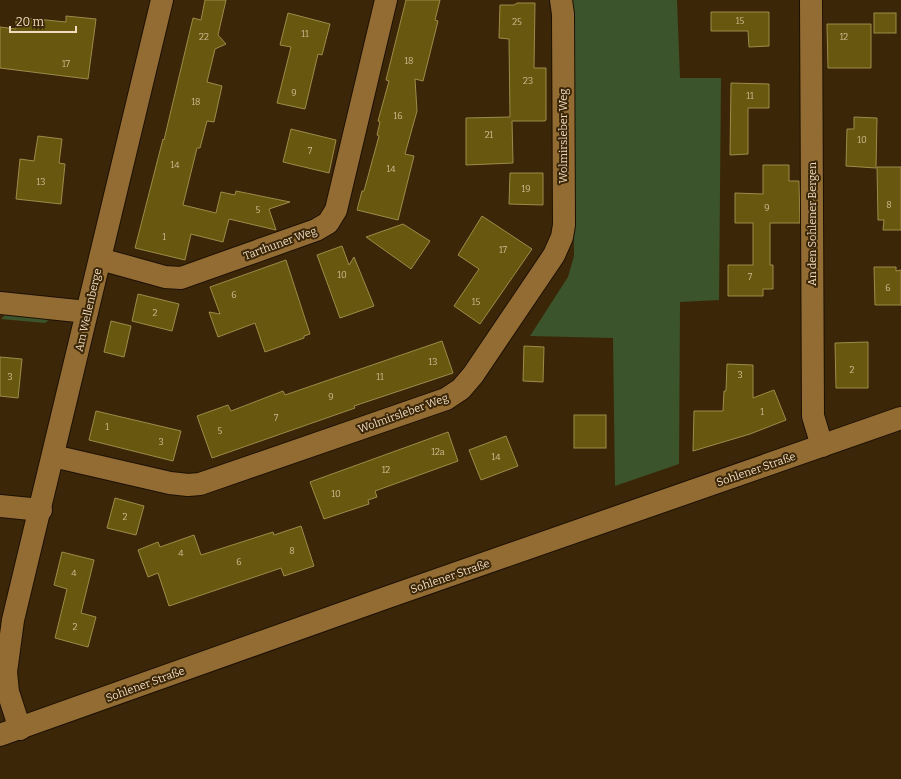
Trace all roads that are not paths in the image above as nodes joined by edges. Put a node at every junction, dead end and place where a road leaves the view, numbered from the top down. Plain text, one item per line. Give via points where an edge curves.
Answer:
1 (162, 0) edge
2 (386, 0) edge
3 (561, 0) edge
4 (811, 0) edge
5 (100, 259) junction
6 (0, 304) edge
7 (87, 312) junction
8 (901, 418) edge
9 (822, 446) junction
10 (54, 456) junction
11 (0, 506) edge
12 (41, 510) junction
13 (7, 619) edge
14 (10, 732) edge

1 - 5 street, Am Wellenberge
2 - 5 street, Tarthuner Weg via 336,210 328,223 316,230 183,277 165,277
3 - 10 street, Wolmirsleber Weg via 564,217 562,237 554,255 461,390 446,399 200,484 170,483
4 - 9 street, An den Sohlener Bergen via 813,416
5 - 7 street, Am Wellenberge
6 - 7 street
7 - 10 street, Am Wellenberge
8 - 9 street, Sohlener Straße
9 - 14 street, Sohlener Straße
10 - 12 street, Am Wellenberge
11 - 12 street
12 - 13 street, Am Wellenberge
13 - 14 street, Am Wellenberge via 6,672

